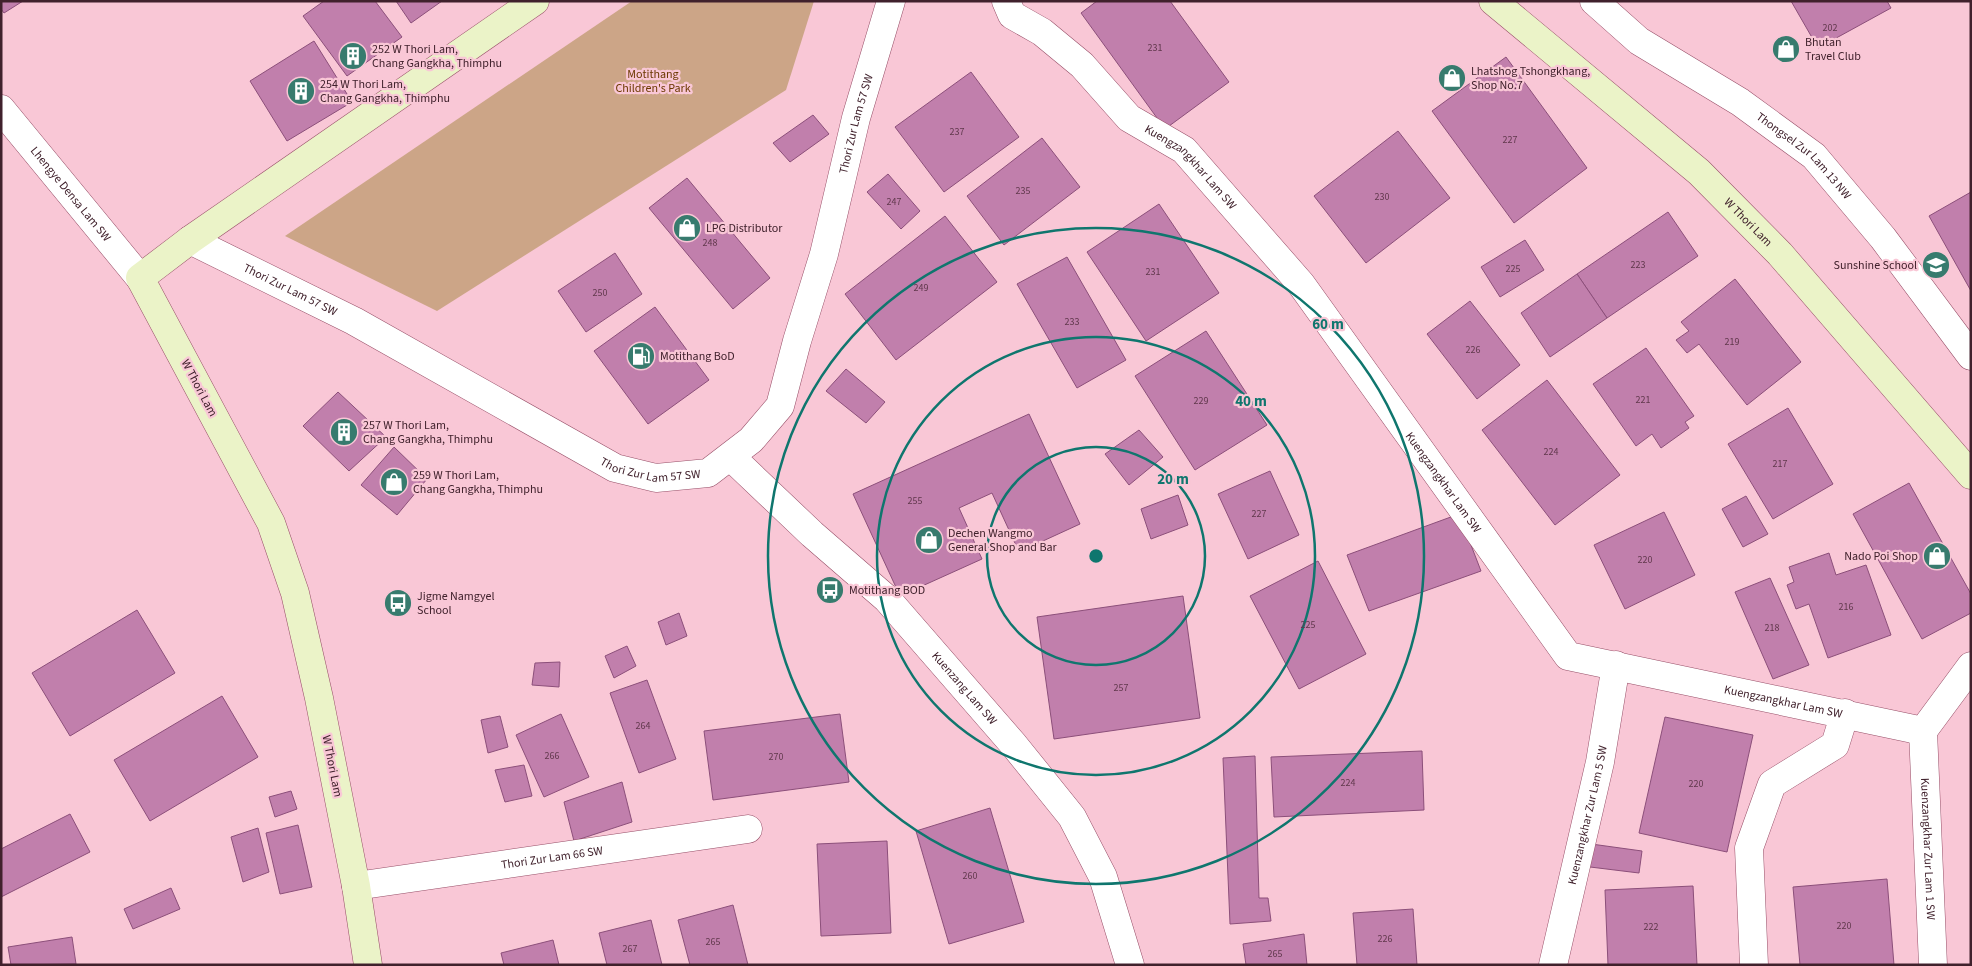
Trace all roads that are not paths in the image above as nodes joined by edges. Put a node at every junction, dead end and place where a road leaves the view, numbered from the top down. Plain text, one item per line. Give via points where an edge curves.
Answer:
1 (535, 1) edge
2 (891, 1) edge
3 (1006, 1) edge
4 (1493, 1) edge
5 (1594, 1) edge
6 (1, 109) edge
7 (190, 240) junction
8 (140, 278) junction
9 (1971, 356) edge
10 (731, 457) junction
11 (1971, 475) edge
12 (1616, 665) junction
13 (1971, 666) edge
14 (1845, 713) junction
15 (1924, 731) junction
16 (748, 829) dead end
17 (356, 886) junction
18 (368, 965) edge
19 (1130, 965) edge
20 (1553, 965) edge
21 (1754, 965) edge
22 (1934, 965) edge

1 - 7 main road
2 - 10 street, Thori Zur Lam 57 SW via 856,118 824,254 780,406 751,440
3 - 12 street, Kuengzangkhar Lam SW via 1012,15 1042,32 1082,65 1129,118 1184,150 1301,284 1568,656
4 - 11 main road, W Thori Lam via 1699,172 1780,254
5 - 9 street, Thongsel Zur Lam 13 NW via 1639,41 1740,102 1814,156 1883,238
6 - 8 street, Lhengye Densa Lam SW
7 - 8 main road
7 - 10 street, Thori Zur Lam 57 SW via 354,321 615,468 656,478 708,474
8 - 17 main road, W Thori Lam via 274,532 297,603
10 - 19 street, Kuenzang Lam SW via 887,599 1072,817 1103,877
12 - 14 street, Kuengzangkhar Lam SW
12 - 20 street, Kuenzangkhar Zur Lam 5 SW via 1600,762
13 - 15 street
14 - 15 street, Kuengzangkhar Lam SW
14 - 21 street via 1835,745 1772,784 1749,848
15 - 22 street, Kuenzangkhar Zur Lam 1 SW
16 - 17 street, Thori Zur Lam 66 SW
17 - 18 main road, W Thori Lam

